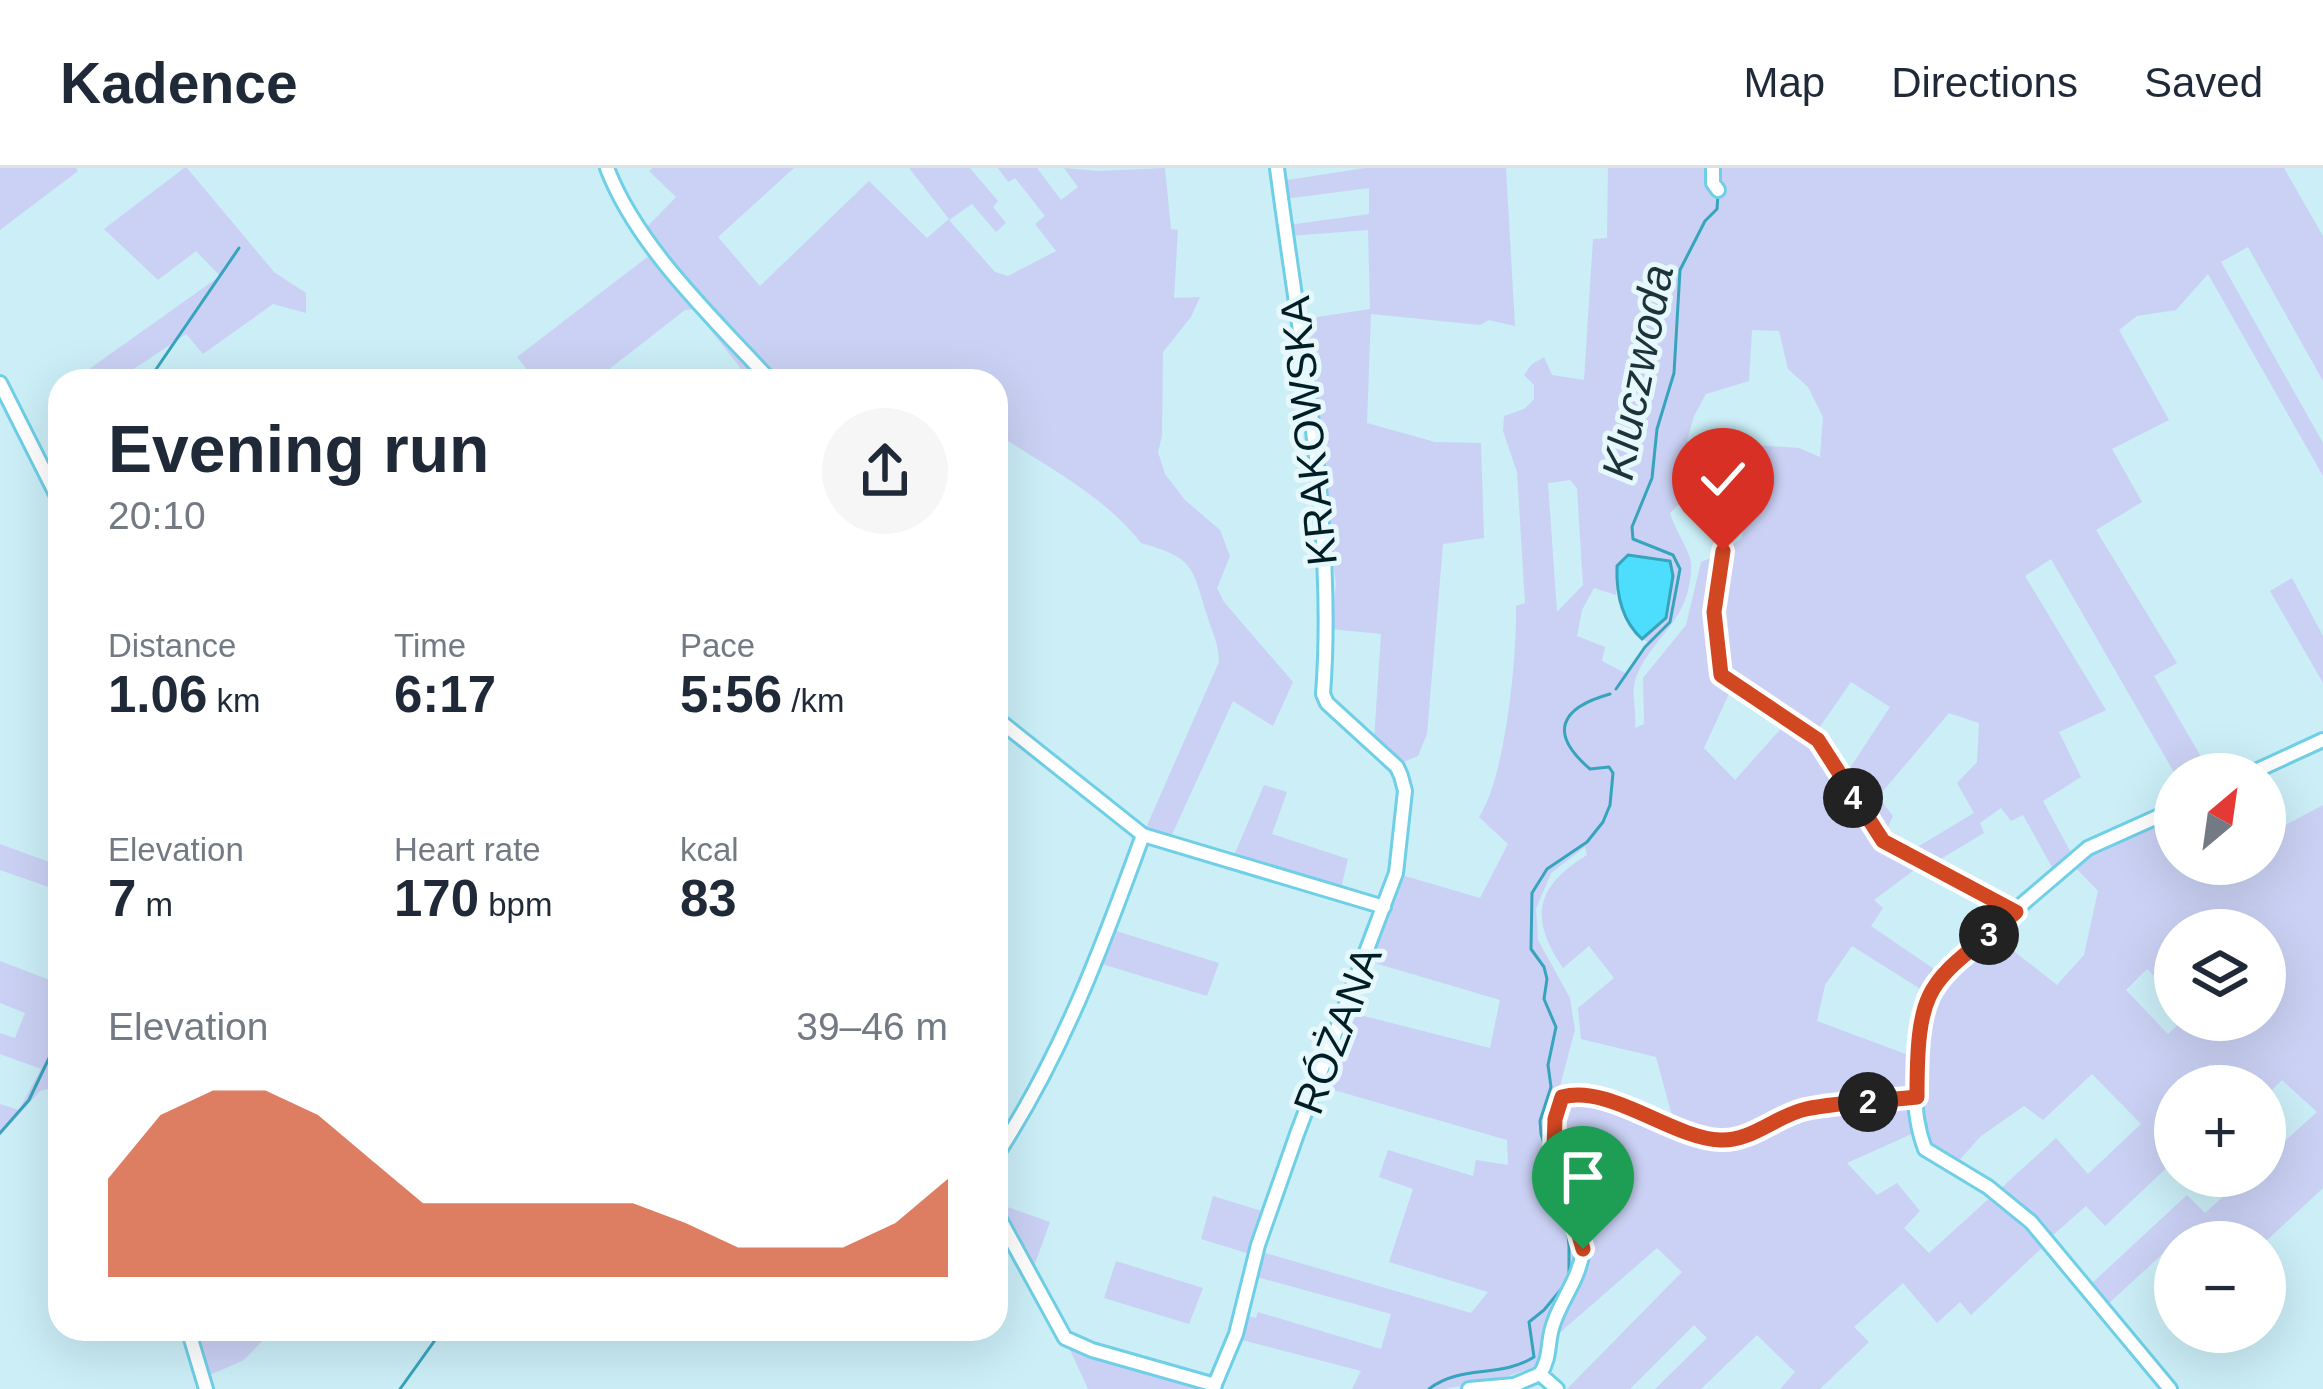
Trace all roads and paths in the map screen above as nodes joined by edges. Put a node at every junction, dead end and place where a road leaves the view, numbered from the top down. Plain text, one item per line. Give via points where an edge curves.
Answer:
1 (607, 168) edge
2 (1277, 168) edge
3 (1713, 168) edge
4 (1718, 190) dead end
5 (759, 369) edge
6 (0, 383) edge
7 (48, 478) edge
8 (1723, 551) dead end
9 (1323, 694) joint
10 (1008, 728) edge
11 (2323, 740) edge
12 (2286, 757) edge
13 (2154, 818) edge
14 (1143, 835) junction
15 (1384, 907) junction
16 (2016, 912) junction
17 (1917, 1097) junction
18 (1008, 1136) edge
19 (1008, 1234) edge
20 (192, 1341) edge
21 (1540, 1374) junction
22 (1214, 1387) edge
23 (206, 1389) edge
24 (1469, 1389) edge
25 (1556, 1389) edge
26 (2170, 1389) edge

1 - 5 street via 679,280
2 - 9 street, KRAKOWSKA via 1328,606
3 - 4 street
6 - 7 street
8 - 16 street via 1714,612 1721,675 1818,740 1883,841
9 - 15 street, RÓŻANA via 1402,776 1396,873
10 - 14 street
11 - 12 street
13 - 16 street via 2088,848
14 - 15 street
14 - 18 street via 1077,1011
15 - 22 street, RÓŻANA
16 - 17 street via 1938,976 1926,996
17 - 21 street via 1802,1110 1727,1141 1600,1100 1562,1097 1554,1149 1583,1249
17 - 26 street via 1924,1149 2031,1222
19 - 22 street via 1065,1338
20 - 23 street
21 - 24 street
21 - 25 street

